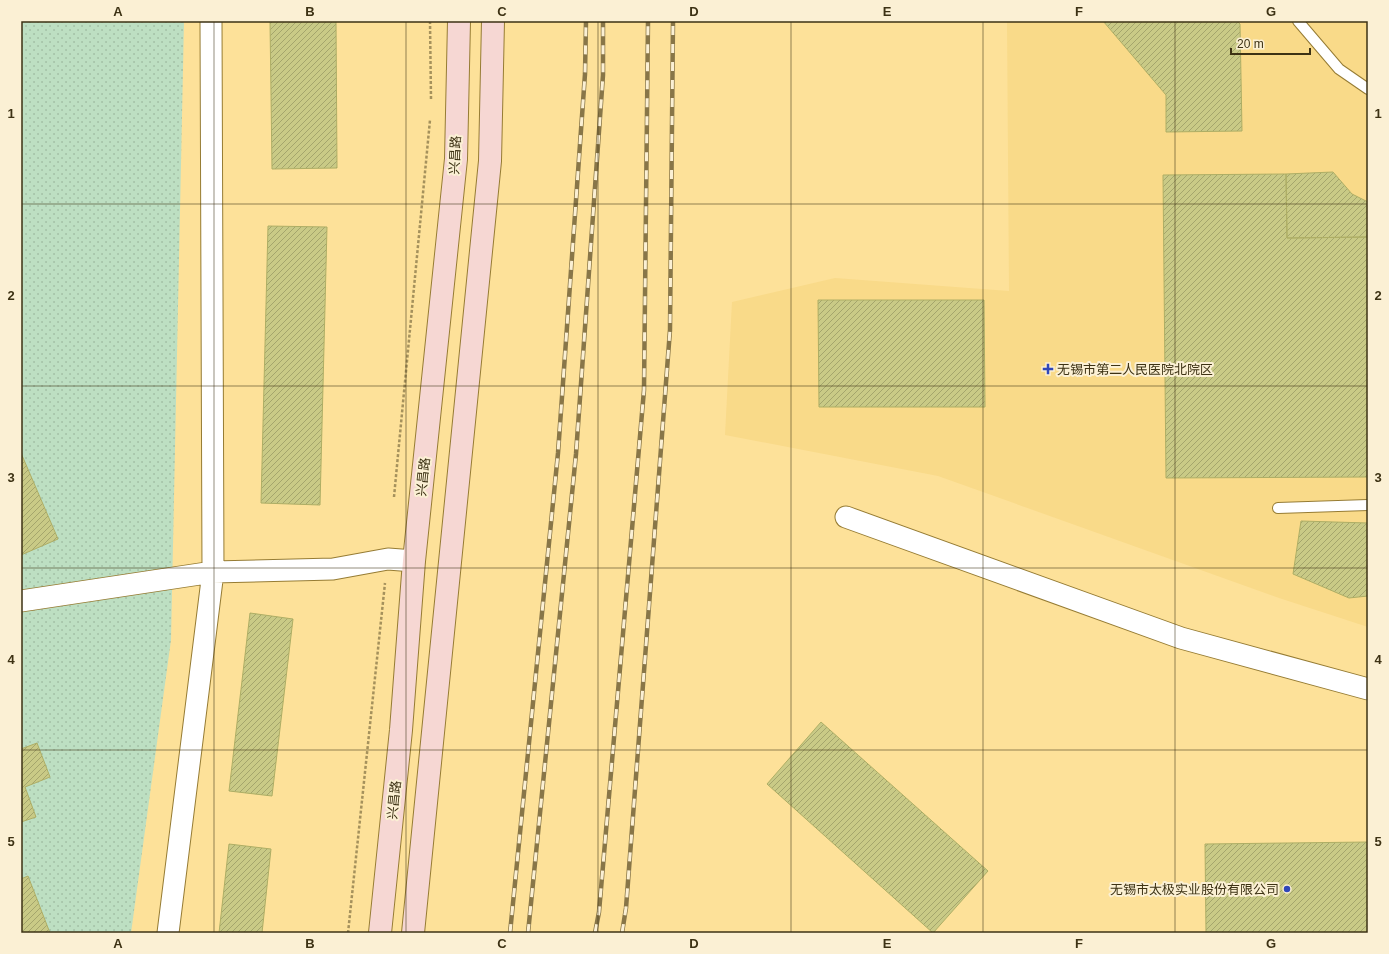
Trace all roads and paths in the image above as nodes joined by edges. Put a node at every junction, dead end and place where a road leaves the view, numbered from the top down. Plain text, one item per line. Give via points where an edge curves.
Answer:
1 (211, 21) edge
2 (430, 21) edge
3 (459, 21) edge
4 (493, 21) edge
5 (1298, 21) edge
6 (1368, 89) edge
7 (431, 107) dead end
8 (431, 114) dead end
9 (393, 503) dead end
10 (1368, 505) edge
11 (1278, 508) dead end
12 (846, 516) dead end
13 (388, 559) junction
14 (414, 561) junction
15 (213, 572) junction
16 (21, 601) edge
17 (1368, 689) edge
18 (168, 933) edge
19 (348, 933) edge
20 (380, 933) edge
21 (413, 933) edge

1 - 15 street
2 - 7 path
3 - 14 main road, 兴昌路 via 456,159
4 - 21 main road via 490,161
5 - 6 lane via 1340,69
8 - 9 path
10 - 11 lane
12 - 17 street via 1181,638
13 - 14 street
13 - 15 street via 333,569
13 - 19 path
14 - 20 main road, 兴昌路 via 401,730
15 - 16 street
15 - 18 street

